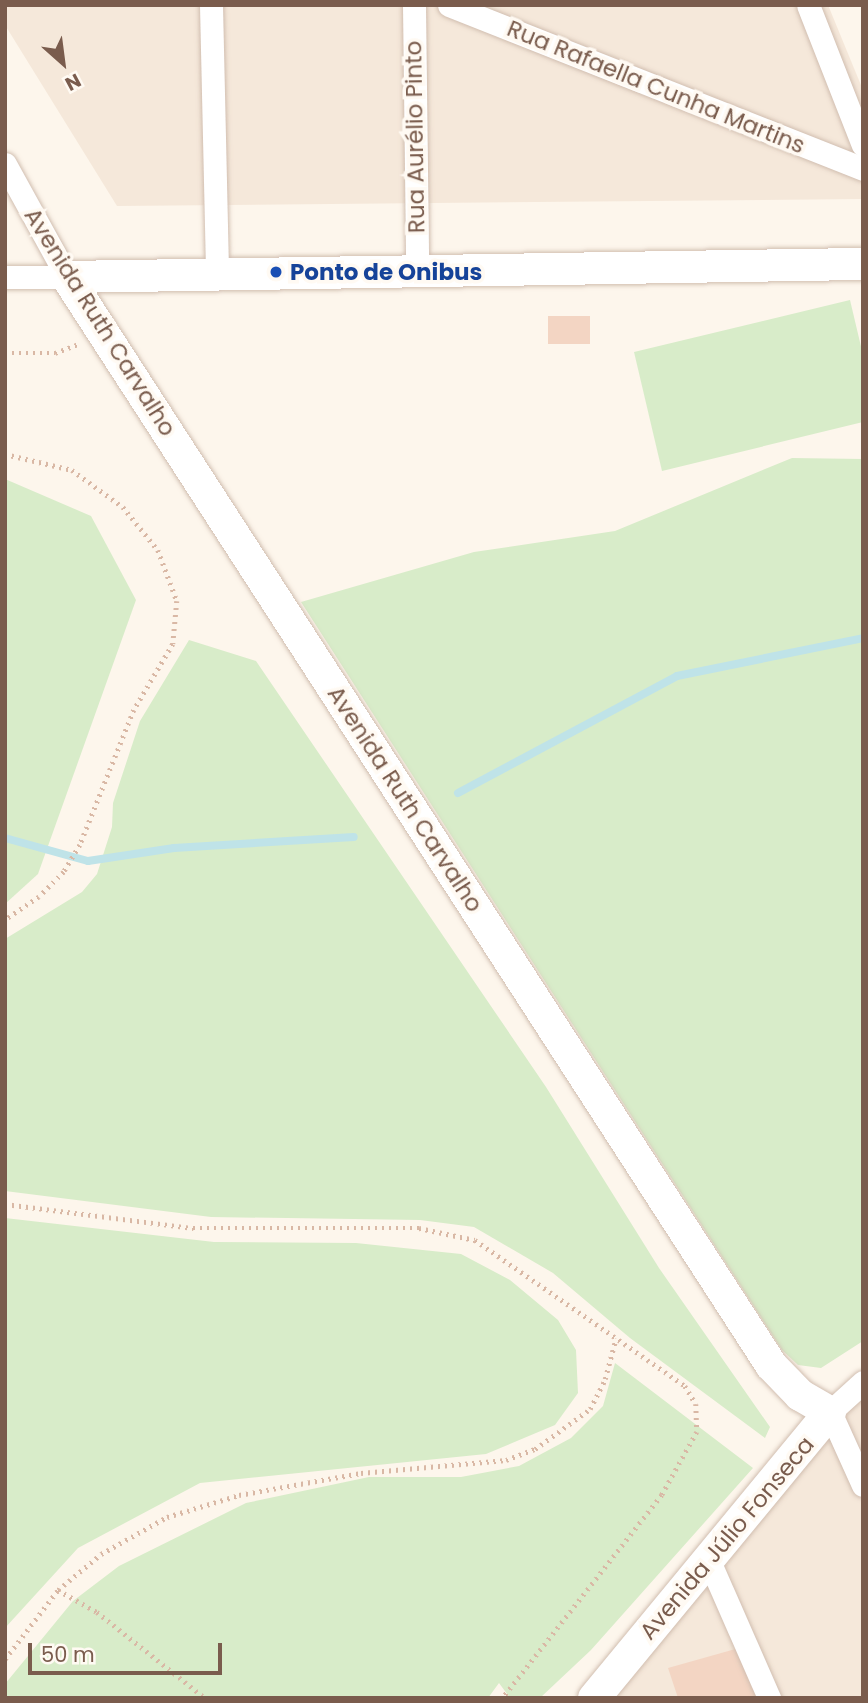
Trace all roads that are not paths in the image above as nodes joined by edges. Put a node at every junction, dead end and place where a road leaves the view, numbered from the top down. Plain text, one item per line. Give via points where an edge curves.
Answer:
1 (211, 5) edge
2 (414, 5) edge
3 (449, 5) edge
4 (808, 5) edge
5 (863, 145) edge
6 (5, 164) edge
7 (863, 169) edge
8 (863, 264) edge
9 (417, 268) junction
10 (216, 273) junction
11 (5, 277) edge
12 (67, 277) junction
13 (863, 1382) edge
14 (831, 1412) junction
15 (863, 1485) edge
16 (709, 1561) junction
17 (594, 1698) edge
18 (769, 1698) edge

1 - 10 street
2 - 9 street, Rua Aurélio Pinto
3 - 7 street, Rua Rafaella Cunha Martins
4 - 5 street
6 - 12 street, Avenida Ruth Carvalho
8 - 9 street
9 - 10 street
10 - 12 street
11 - 12 street
12 - 14 street, Avenida Ruth Carvalho via 771,1365 794,1390
13 - 14 street, Avenida Júlio Fonseca
14 - 15 street
14 - 16 street, Avenida Júlio Fonseca
16 - 17 street, Avenida Júlio Fonseca
16 - 18 street

